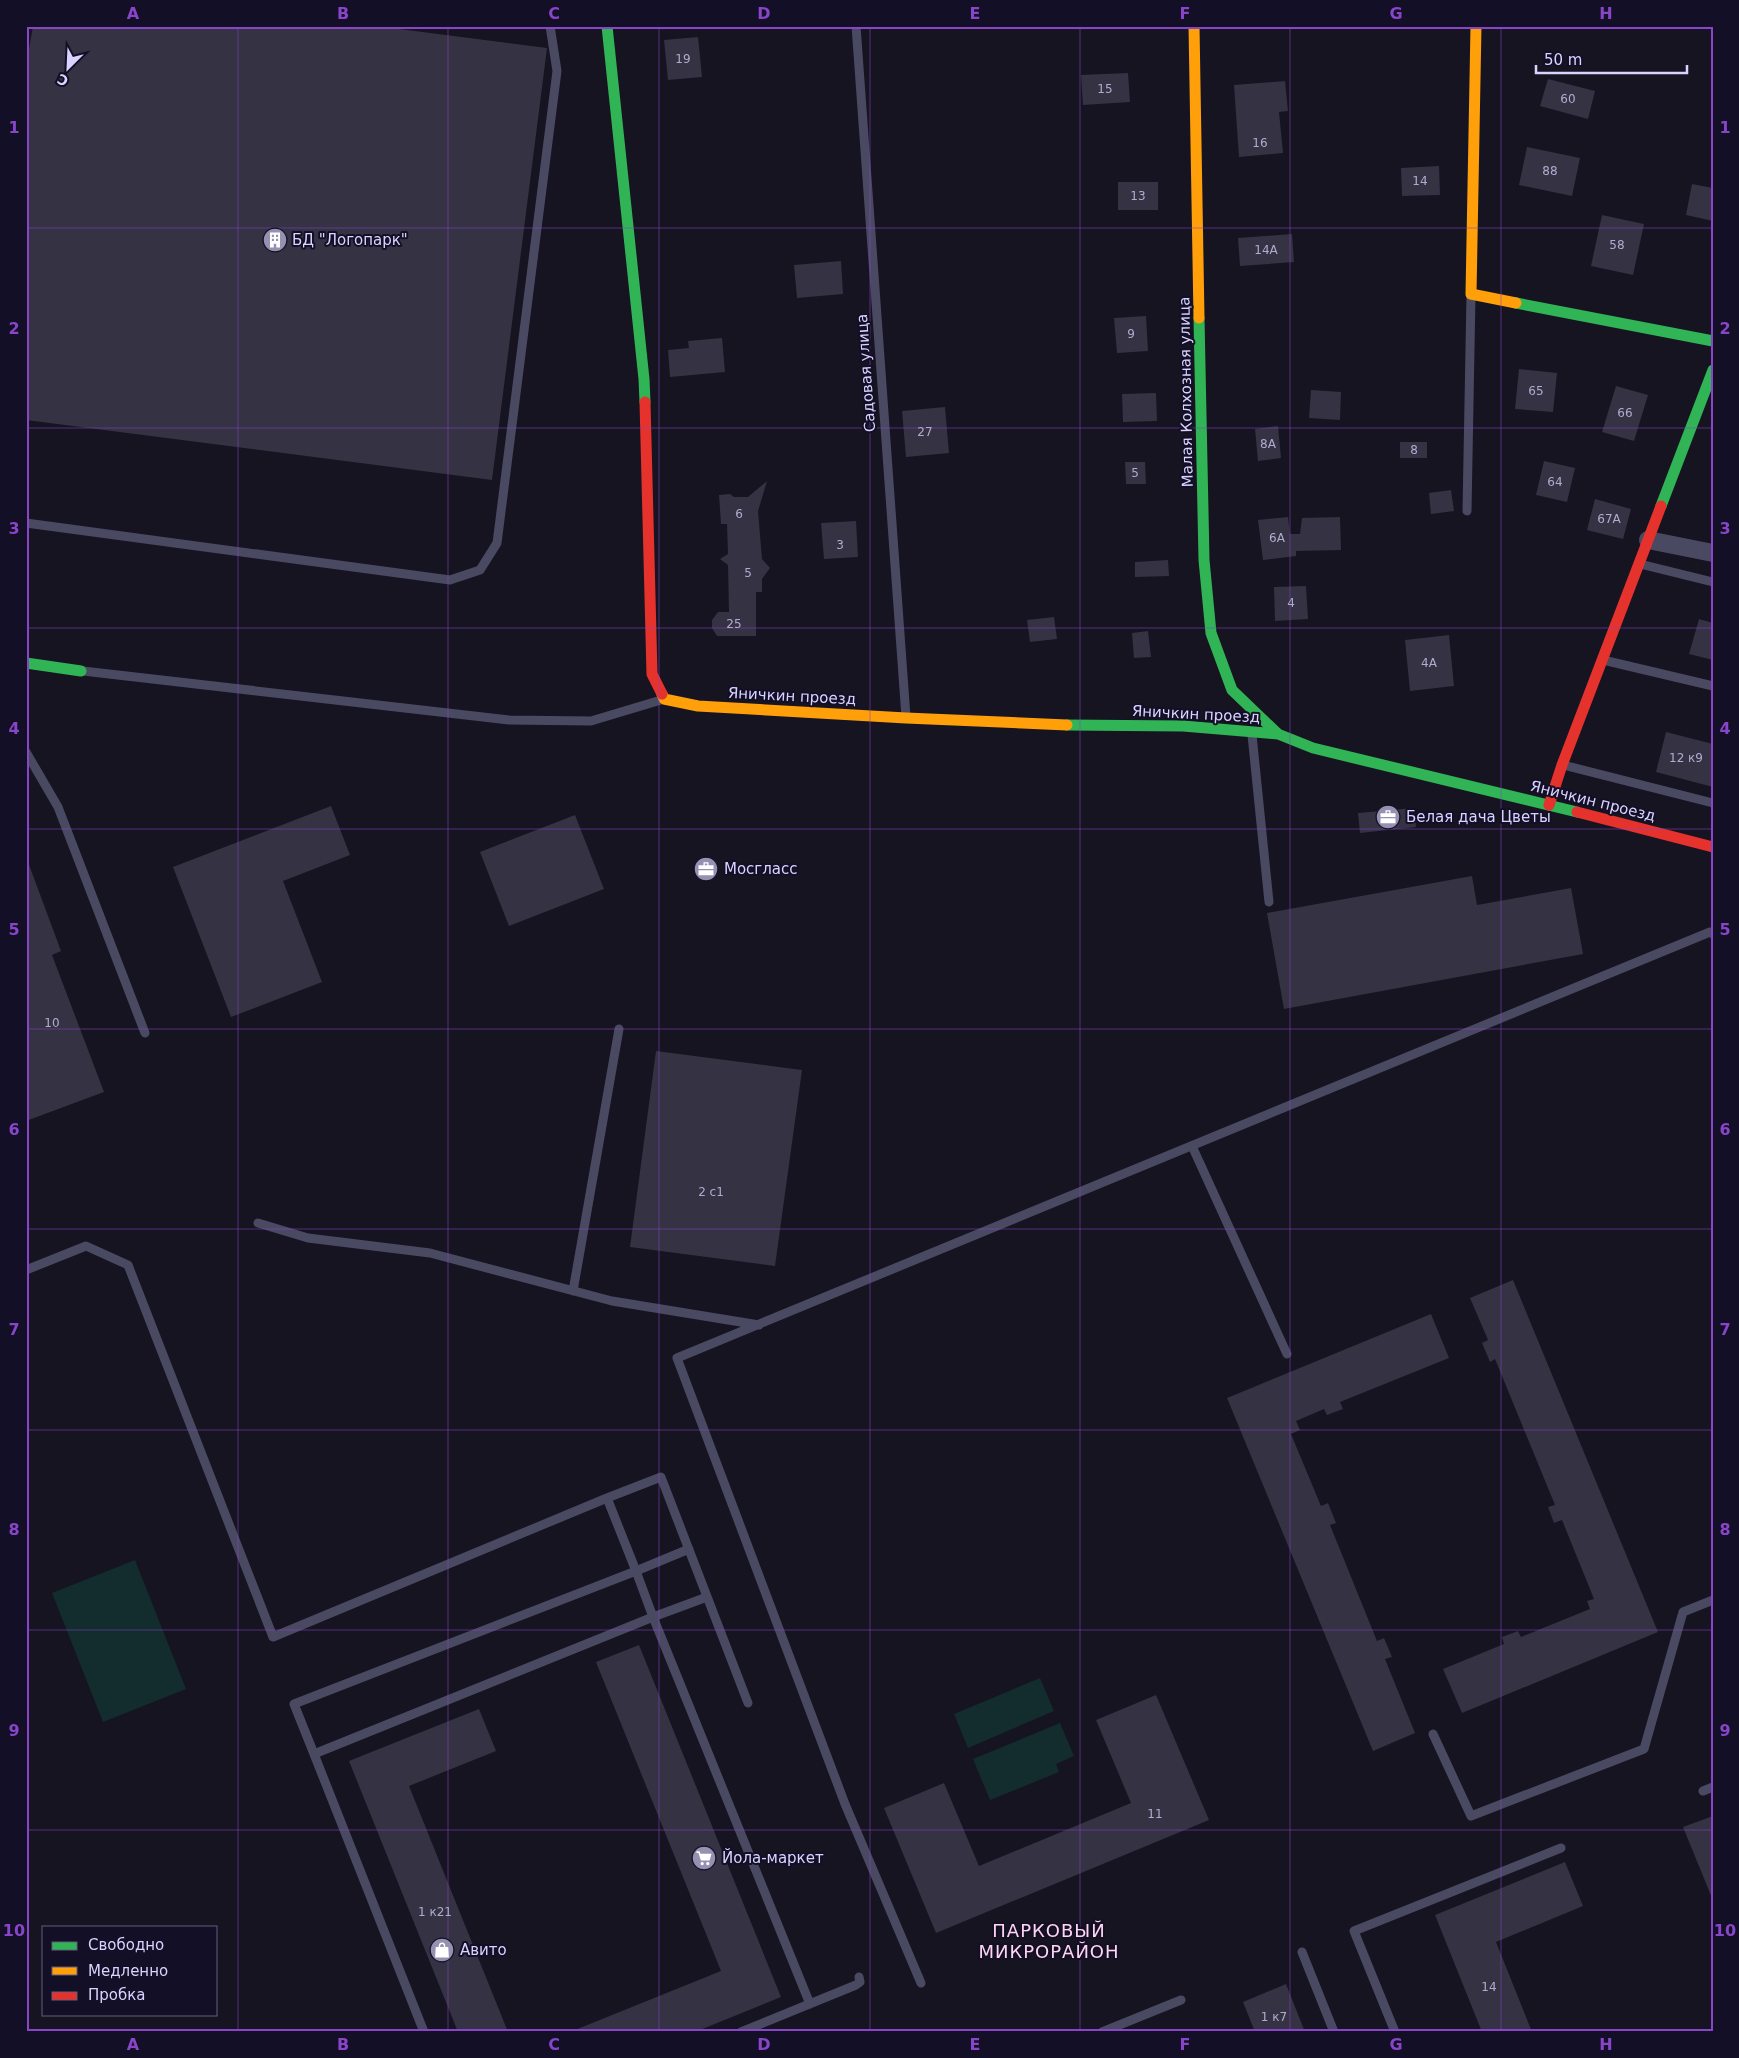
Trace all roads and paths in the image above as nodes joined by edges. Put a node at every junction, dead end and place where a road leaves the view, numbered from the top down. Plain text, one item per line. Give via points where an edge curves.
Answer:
1 (550, 26) edge
2 (607, 26) edge
3 (856, 26) edge
4 (1194, 26) edge
5 (1476, 26) edge
6 (1471, 294) junction
7 (1713, 341) edge
8 (1713, 370) edge
9 (1467, 510) dead end
10 (26, 523) edge
11 (1648, 540) junction
12 (1713, 554) edge
13 (1639, 563) junction
14 (1713, 582) edge
15 (1602, 660) junction
16 (26, 663) edge
17 (81, 671) joint
18 (1713, 686) edge
19 (664, 699) junction
20 (906, 718) junction
21 (1252, 732) junction
22 (1278, 734) junction
23 (26, 752) edge
24 (1562, 765) junction
25 (1713, 803) edge
26 (1549, 805) junction
27 (1713, 847) edge
28 (1269, 902) dead end
29 (1713, 934) edge
30 (619, 1029) dead end
31 (145, 1033) dead end
32 (1192, 1146) junction
33 (258, 1223) dead end
34 (26, 1270) edge
35 (573, 1291) junction
36 (759, 1325) junction
37 (1287, 1354) dead end
38 (607, 1498) junction
39 (689, 1549) junction
40 (636, 1571) junction
41 (707, 1597) junction
42 (1713, 1600) edge
43 (653, 1617) junction
44 (748, 1703) dead end
45 (1433, 1734) dead end
46 (314, 1754) junction
47 (1713, 1787) edge
48 (1703, 1791) dead end
49 (1561, 1848) dead end
50 (1302, 1952) dead end
51 (859, 1977) dead end
52 (921, 1983) dead end
53 (1181, 2000) dead end
54 (810, 2004) junction
55 (424, 2032) edge
56 (740, 2032) edge
57 (1102, 2032) edge
58 (1334, 2032) edge
59 (1395, 2032) edge

1 - 10 lane via 557,71 496,543 480,570 450,580
2 - 19 street via 644,380 652,674
3 - 20 lane, Садовая улица
4 - 22 street, Малая Колхозная улица via 1204,560 1211,633 1232,690
5 - 6 street
6 - 7 street
6 - 9 lane
8 - 11 street
11 - 12 street
11 - 13 street
13 - 14 lane
13 - 15 street
15 - 18 lane
15 - 24 street
16 - 17 street
17 - 19 lane via 509,720 591,722
19 - 20 street, Яничкин проезд via 698,706
20 - 21 street, Яничкин проезд via 1182,726
21 - 22 street, Яничкин проезд
21 - 28 lane
22 - 26 street, Яничкин проезд via 1313,748
23 - 31 lane via 58,807
24 - 25 lane
24 - 26 street
26 - 27 street, Яничкин проезд
29 - 32 lane via 1710,932
30 - 35 lane
32 - 36 lane
32 - 37 lane
33 - 35 lane via 308,1238 430,1253
34 - 38 lane via 86,1246 128,1265 273,1637
35 - 36 lane via 612,1301
36 - 52 lane via 677,1358 845,1804
38 - 39 lane via 661,1478
38 - 40 lane
39 - 40 lane
39 - 41 lane
40 - 43 lane
40 - 46 lane via 294,1704
41 - 43 lane
41 - 44 lane
42 - 45 lane via 1682,1612 1644,1749 1471,1816
43 - 46 lane
43 - 54 lane
46 - 55 lane
47 - 48 lane
49 - 59 lane via 1354,1931
50 - 58 lane
51 - 54 lane via 860,1982 856,1985
53 - 57 lane
54 - 56 lane

